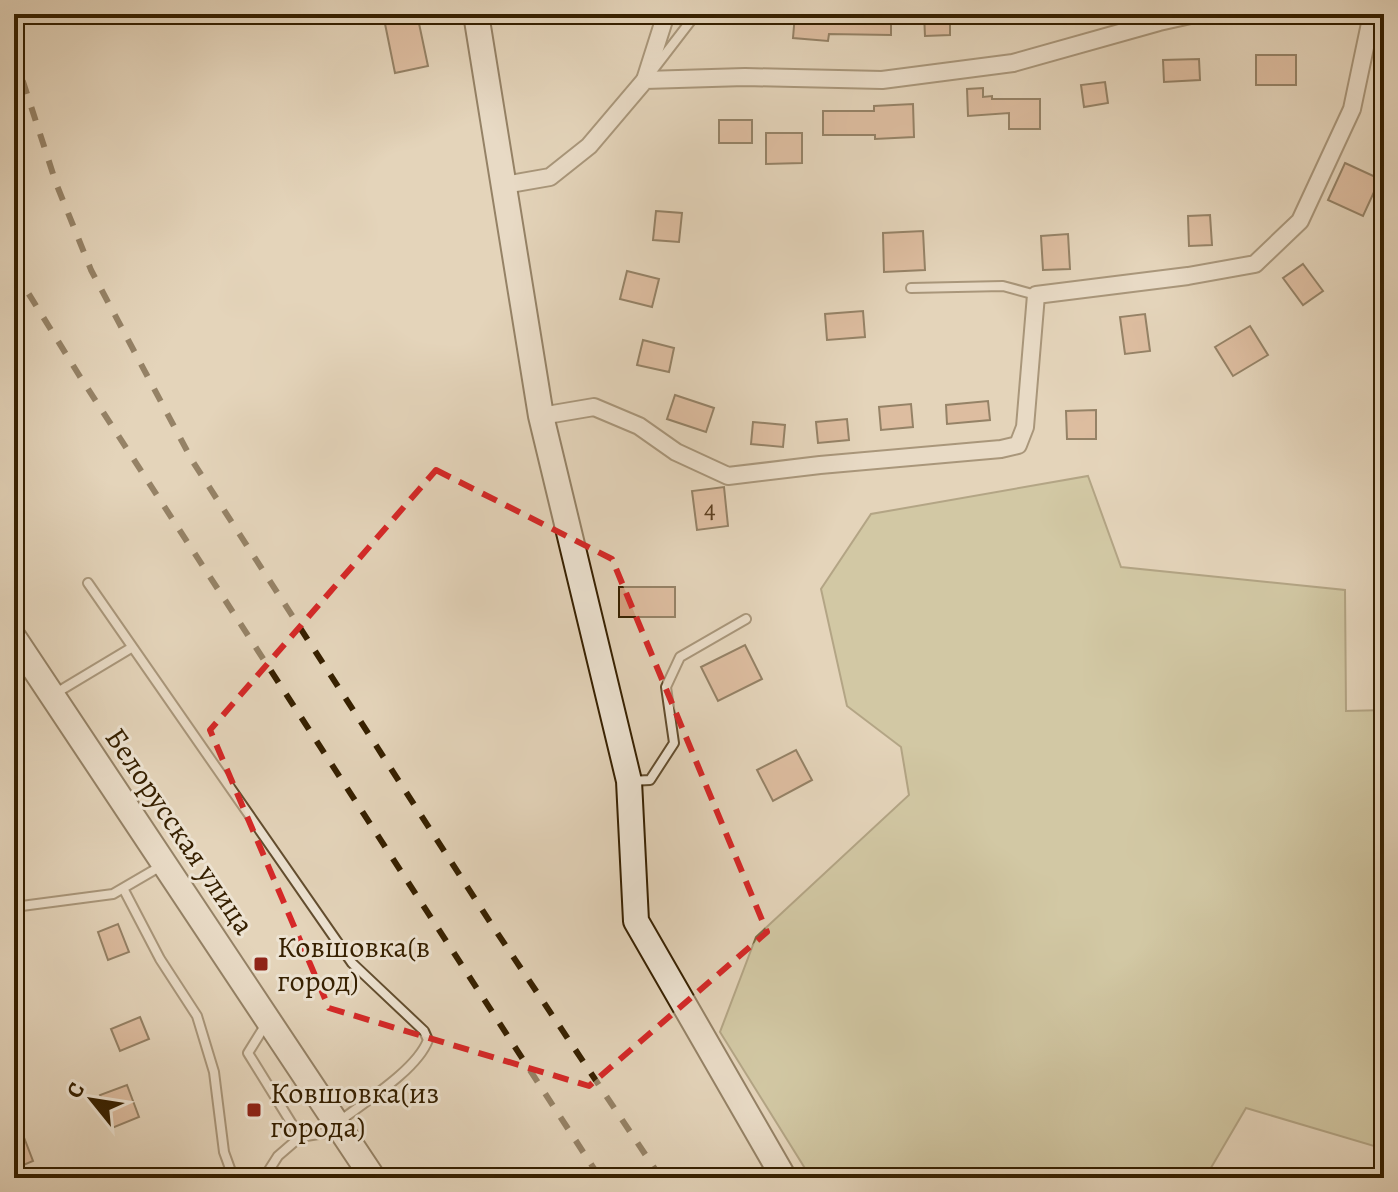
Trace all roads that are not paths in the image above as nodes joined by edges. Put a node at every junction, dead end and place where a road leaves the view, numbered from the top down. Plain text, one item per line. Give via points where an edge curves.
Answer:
1 (476, 14) edge
2 (666, 14) edge
3 (696, 14) edge
4 (1195, 14) edge
5 (1367, 16) edge
6 (645, 80) junction
7 (505, 185) junction
8 (911, 288) dead end
9 (1036, 295) junction
10 (541, 416) junction
11 (88, 583) dead end
12 (746, 619) dead end
13 (14, 638) edge
14 (131, 648) junction
15 (52, 696) junction
16 (629, 781) junction
17 (164, 864) junction
18 (124, 890) junction
19 (14, 907) edge
20 (268, 1020) junction
21 (339, 1126) junction
22 (300, 1137) junction
23 (237, 1178) edge
24 (264, 1178) edge
25 (373, 1178) edge
26 (784, 1178) edge

1 - 7 street
2 - 6 street
3 - 6 lane
4 - 6 street via 1013,63 882,80
5 - 9 street via 1352,109 1300,221 1255,264
6 - 7 street via 589,146 550,177
7 - 10 street
8 - 9 lane via 1003,286
9 - 10 street via 1025,427 1018,445 728,476 594,407
10 - 16 street
11 - 14 lane
12 - 16 lane via 680,657 666,687 674,743 650,780
13 - 15 street, Белорусская улица
14 - 15 lane
14 - 21 lane via 352,963 428,1040 424,1051
15 - 17 street, Белорусская улица
16 - 26 street via 636,921
17 - 18 lane
17 - 20 street, Белорусская улица
18 - 19 lane
18 - 23 lane via 197,1016 214,1072 224,1152
20 - 21 street, Белорусская улица
20 - 22 lane via 248,1053
21 - 22 lane
21 - 25 street, Белорусская улица
22 - 24 lane

